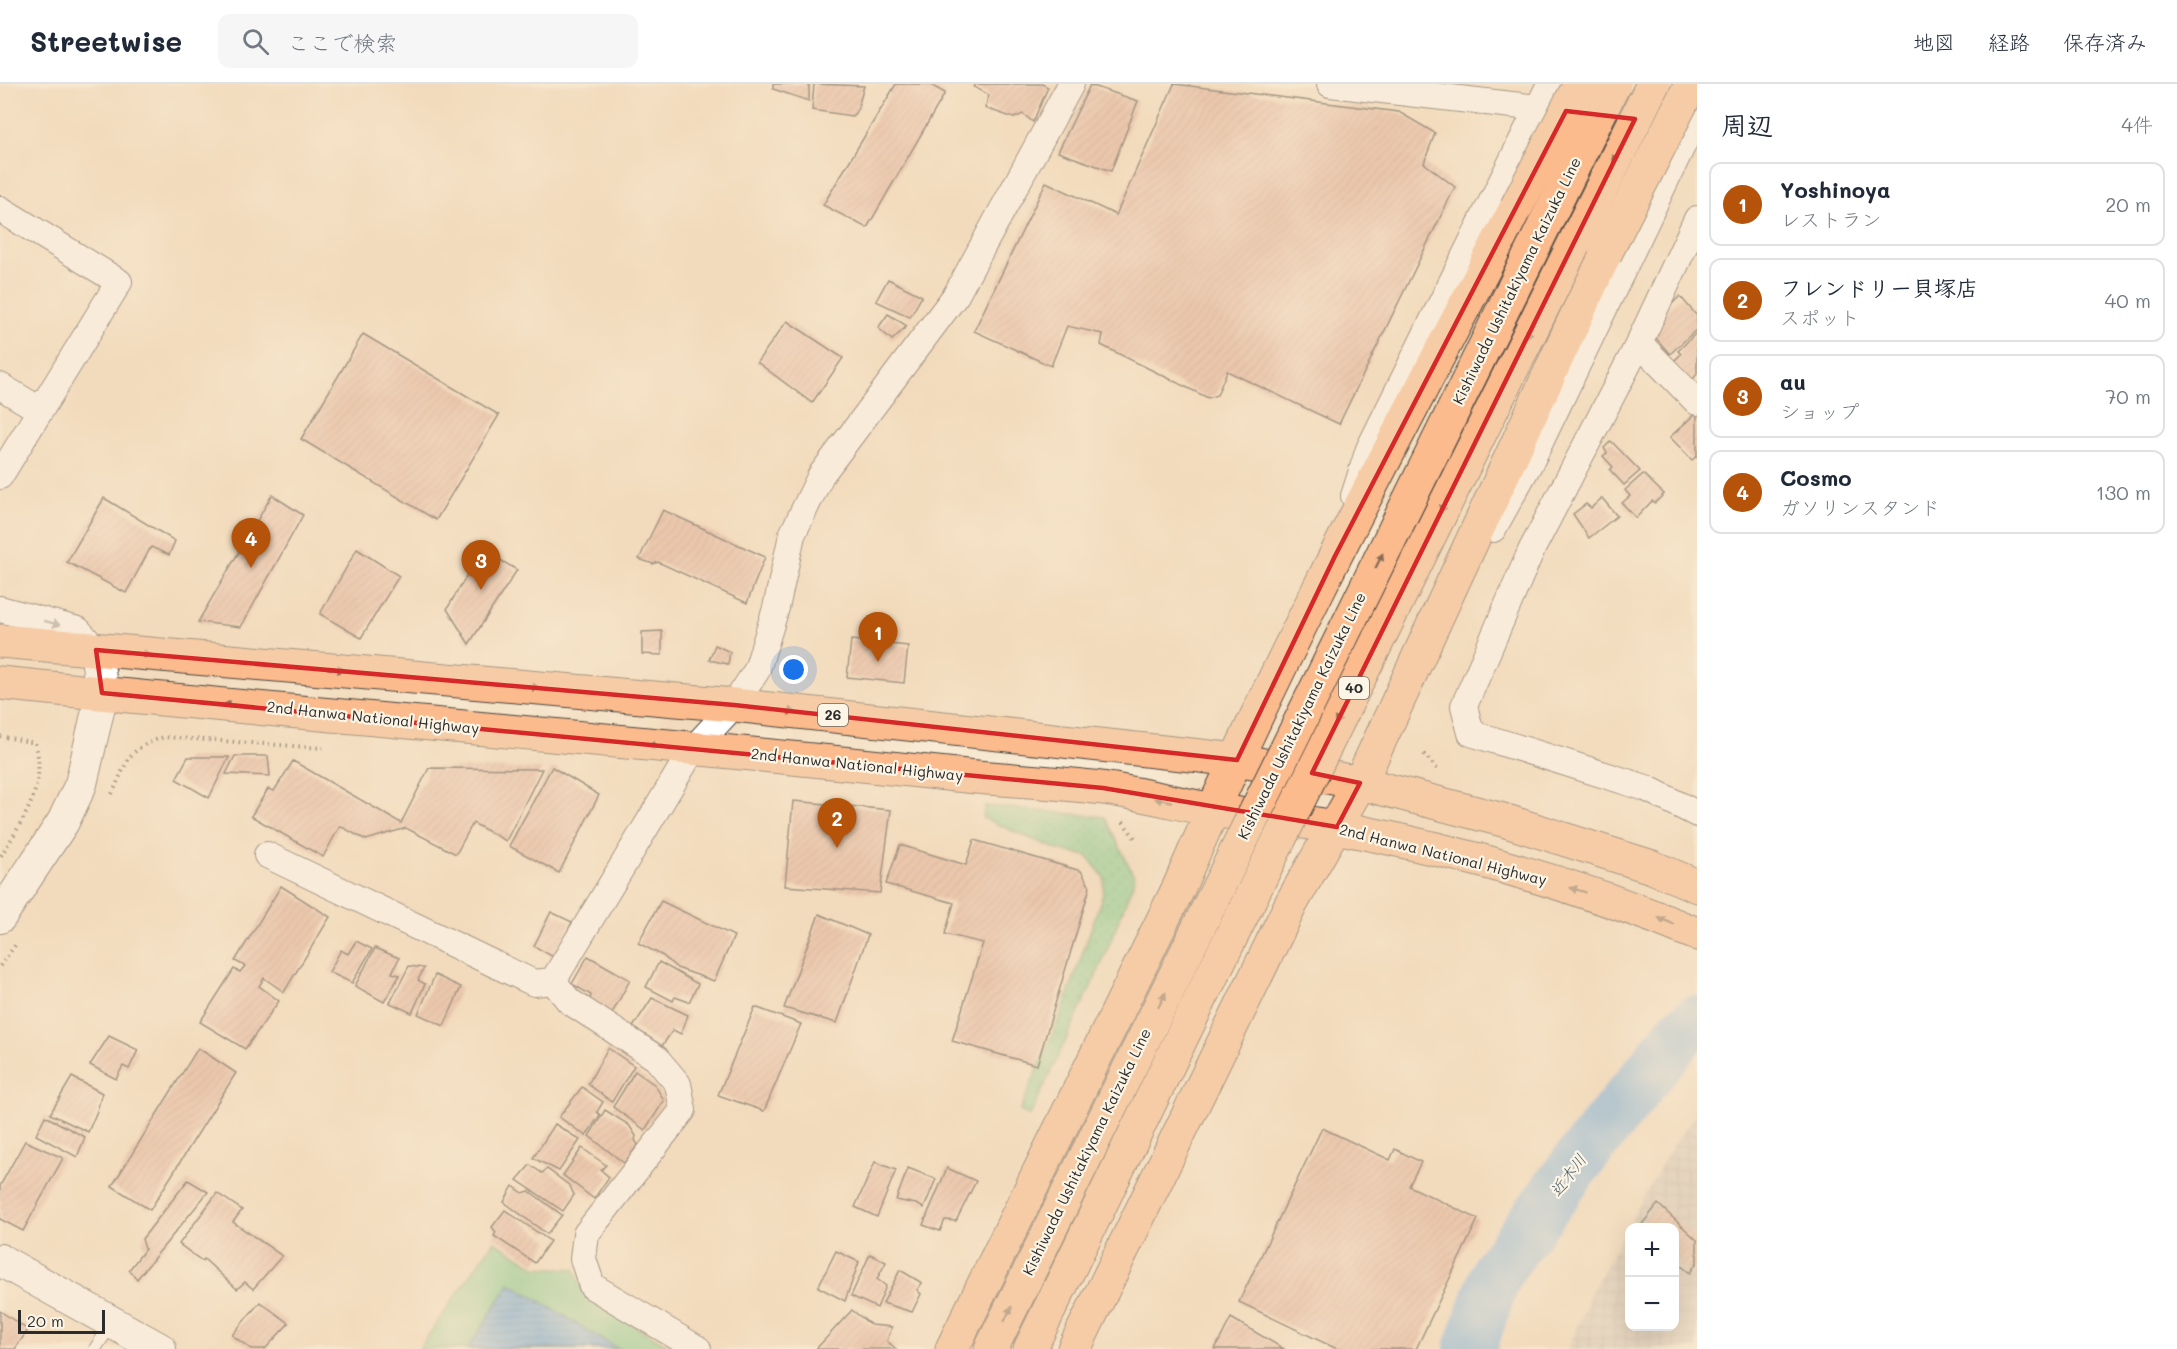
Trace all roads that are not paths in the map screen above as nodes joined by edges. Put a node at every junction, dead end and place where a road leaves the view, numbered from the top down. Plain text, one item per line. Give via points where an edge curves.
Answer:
1 (1071, 84) edge
2 (1330, 84) edge
3 (1550, 84) edge
4 (1580, 84) edge
5 (1614, 84) edge
6 (1653, 84) edge
7 (1691, 84) edge
8 (1539, 108) junction
9 (1695, 122) edge
10 (0, 208) edge
11 (1697, 219) edge
12 (1639, 343) junction
13 (0, 386) edge
14 (1697, 402) edge
15 (40, 410) junction
16 (0, 476) edge
17 (1335, 556) junction
18 (0, 609) edge
19 (0, 641) edge
20 (96, 650) junction
21 (1422, 652) junction
22 (0, 683) edge
23 (38, 687) junction
24 (102, 693) junction
25 (0, 701) edge
26 (734, 705) junction
27 (693, 749) junction
28 (1237, 760) junction
29 (1360, 783) junction
30 (1212, 810) junction
31 (1697, 814) edge
32 (1337, 827) junction
33 (267, 855) dead end
34 (1697, 886) edge
35 (0, 917) edge
36 (1697, 934) edge
37 (553, 981) junction
38 (0, 1260) edge
39 (113, 1322) junction
40 (95, 1349) edge
41 (160, 1349) edge
42 (698, 1349) edge
43 (952, 1349) edge
44 (991, 1349) edge
45 (1030, 1349) edge
46 (1074, 1349) edge

1 - 26 street via 956,295 821,475 792,534 757,670
2 - 8 street
3 - 8 street
4 - 17 main road, bridge
44 -> 5 main road, Kishiwada Ushitakiyama Kaizuka Line / 40, bridge
6 -> 45 main road, 40, bridge
7 - 21 main road, bridge via 1605,254
8 - 9 street
8 - 17 street via 1369,449
9 - 21 street via 1533,457
10 - 15 street via 119,282
11 - 12 street
12 - 14 street
12 - 31 street via 1531,551 1464,706 1471,733 1646,788
13 - 15 street
15 - 16 street
17 - 28 main road
18 -> 20 street via 78,630
19 - 20 main road, 26
20 - 24 street
20 -> 26 main road, 26
21 - 29 main road
22 - 23 main road, 2nd Hanwa National Highway
23 - 24 main road, 2nd Hanwa National Highway
23 - 25 street
27 -> 24 main road, 2nd Hanwa National Highway
24 - 35 street via 81,784 63,822
26 - 27 street
26 -> 28 main road, 26
30 -> 27 main road, 2nd Hanwa National Highway via 1103,788
27 - 37 street
28 - 29 main road, 26
28 - 30 main road
29 - 32 main road
29 - 34 main road, 26 via 1503,820 1652,867
30 - 32 main road, 2nd Hanwa National Highway
30 - 43 main road via 1179,887
36 -> 32 main road, 2nd Hanwa National Highway via 1634,908 1478,861
32 - 46 main road via 1292,902
33 - 37 street via 534,983
37 - 42 street via 569,1001 656,1058 678,1084 683,1110 586,1234 583,1259 592,1286
38 - 39 street
39 - 40 lane
39 - 41 street

